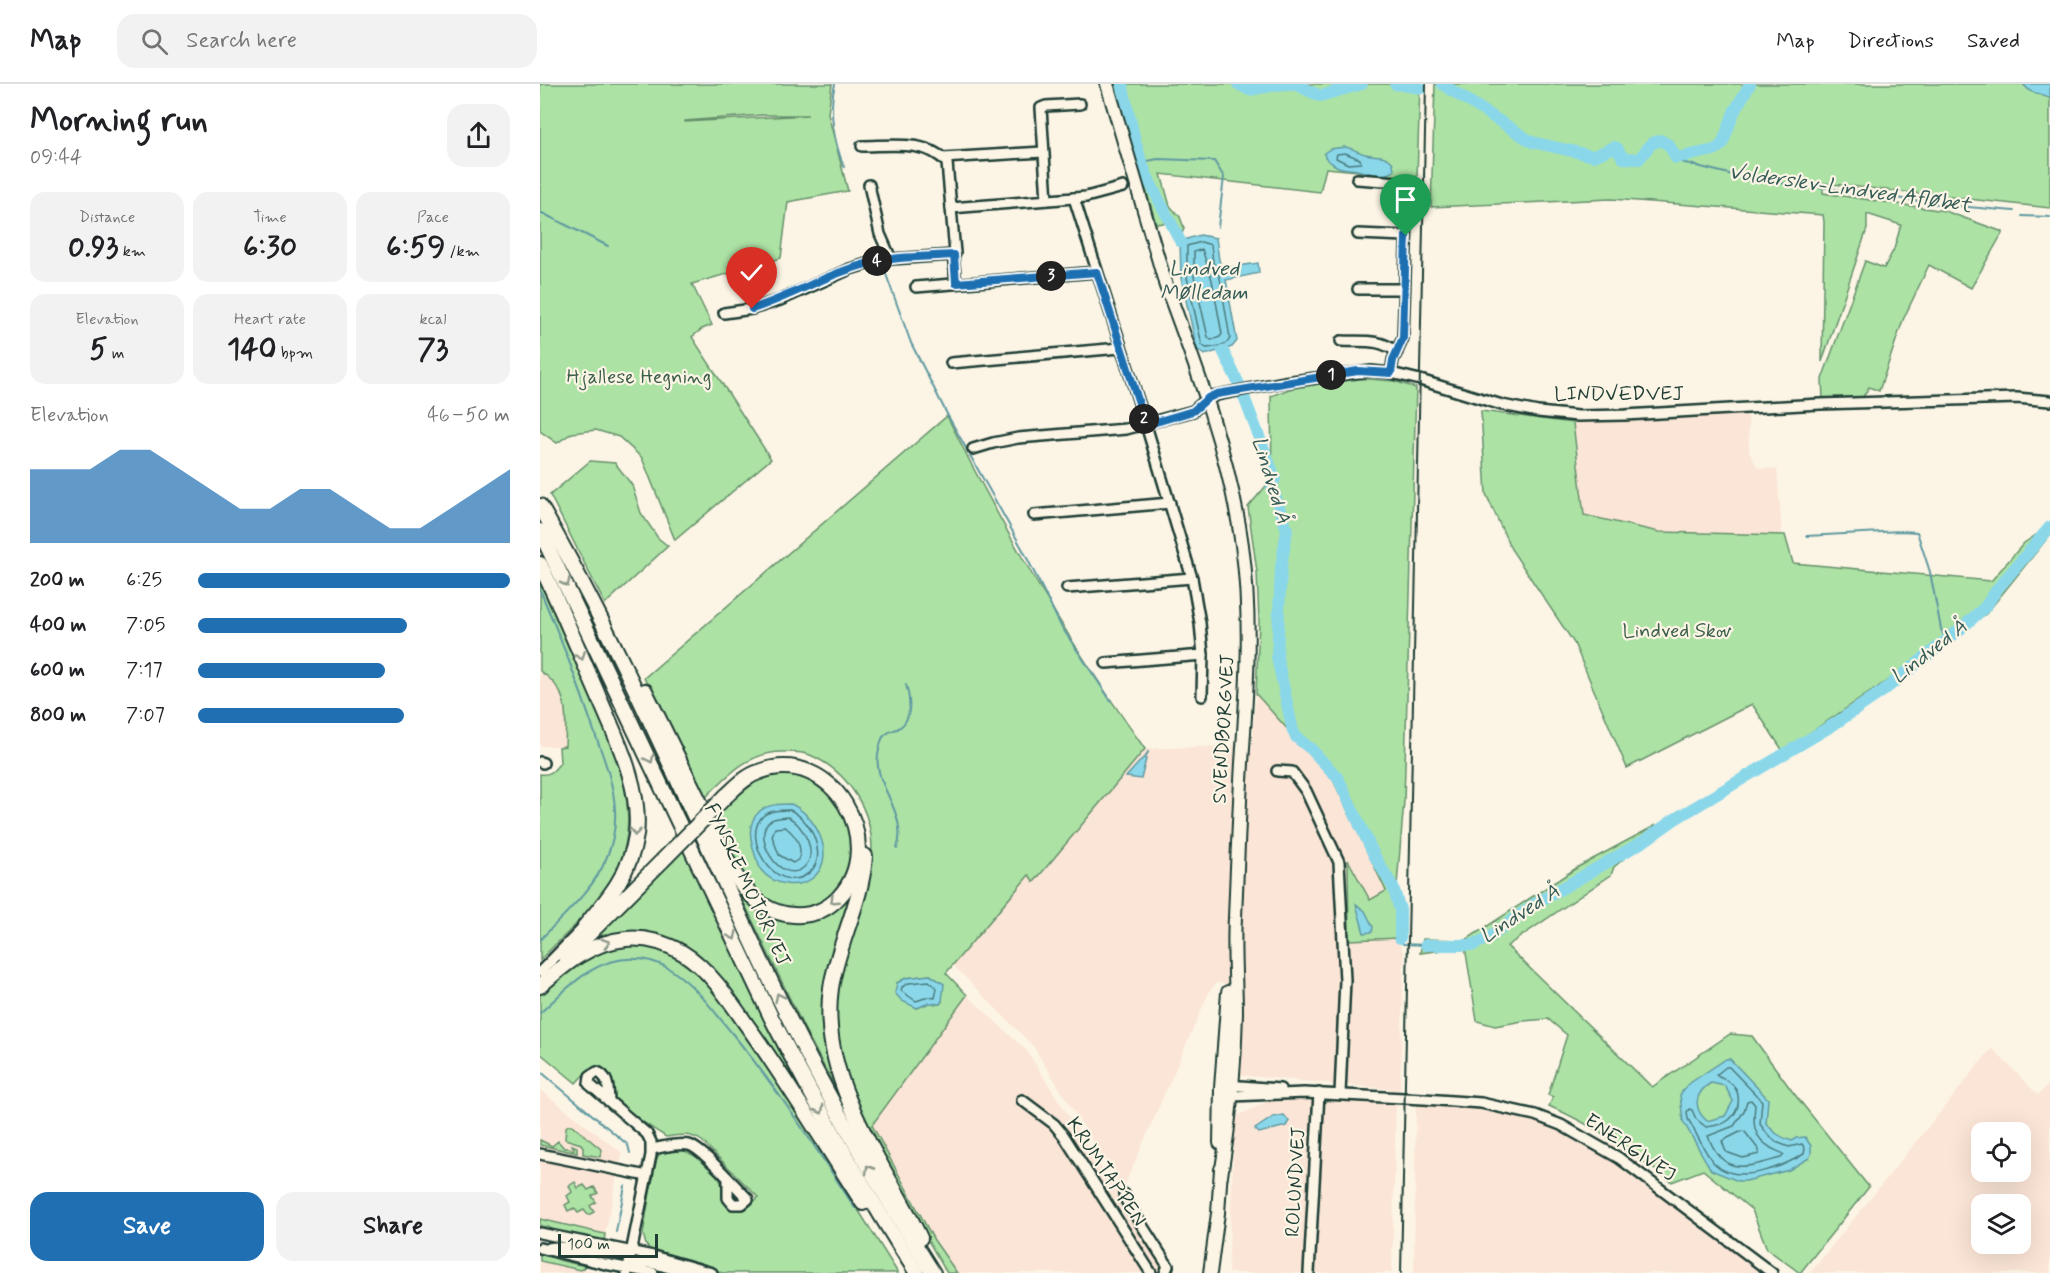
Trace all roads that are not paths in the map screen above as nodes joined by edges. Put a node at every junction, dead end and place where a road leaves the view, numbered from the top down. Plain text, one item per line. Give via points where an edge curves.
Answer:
1 (1107, 84) edge
2 (1080, 104) dead end
3 (862, 146) dead end
4 (1044, 152) junction
5 (943, 158) junction
6 (1357, 178) dead end
7 (869, 186) dead end
8 (1123, 187) dead end
9 (1074, 198) junction
10 (1047, 200) junction
11 (951, 208) junction
12 (1358, 234) dead end
13 (1406, 236) junction
14 (954, 255) junction
15 (891, 259) junction
16 (1097, 272) junction
17 (956, 283) junction
18 (916, 287) dead end
19 (1358, 289) dead end
20 (1404, 290) junction
21 (724, 313) dead end
22 (1341, 341) dead end
23 (1120, 348) junction
24 (1397, 352) junction
25 (951, 363) dead end
26 (1391, 373) junction
27 (2050, 401) edge
28 (1203, 403) junction
29 (1146, 425) junction
30 (973, 450) dead end
31 (1170, 503) junction
32 (540, 506) edge
33 (1034, 515) dead end
34 (540, 531) edge
35 (561, 543) junction
36 (540, 564) edge
37 (1192, 578) junction
38 (1067, 588) dead end
39 (1203, 655) junction
40 (1106, 663) dead end
41 (1202, 696) dead end
42 (1277, 771) dead end
43 (723, 793) junction
44 (659, 858) junction
45 (585, 926) junction
46 (1233, 950) junction
47 (540, 972) edge
48 (540, 986) edge
49 (1229, 1089) junction
50 (1319, 1094) junction
51 (1340, 1094) junction
52 (609, 1100) dead end
53 (1022, 1100) dead end
54 (652, 1149) junction
55 (540, 1154) edge
56 (647, 1176) junction
57 (728, 1179) dead end
58 (1125, 1194) dead end
59 (1218, 1213) junction
60 (540, 1231) edge
61 (541, 1249) edge
62 (631, 1251) junction
63 (628, 1271) edge
64 (653, 1273) edge
65 (686, 1273) edge
66 (712, 1273) edge
67 (910, 1273) edge
68 (917, 1273) edge
69 (934, 1273) edge
70 (1151, 1273) edge
71 (1165, 1273) edge
72 (1210, 1273) edge
73 (1218, 1273) edge
74 (1309, 1273) edge
75 (1772, 1273) edge

1 - 28 main road, SVENDBORGVEJ via 1182,351
2 - 4 street via 1041,108
3 - 5 street via 922,147
4 - 5 street
4 - 10 street
5 - 11 street via 947,163
6 - 13 street via 1403,185
7 - 15 street via 880,234
8 - 9 street
9 - 10 street
9 - 16 street
10 - 11 street
11 - 14 street
12 - 13 street
13 - 20 street
14 - 15 street
14 - 17 street
15 - 21 street via 850,269 761,306
16 - 17 street
16 - 23 street
17 - 18 street
19 - 20 street
20 - 24 street via 1403,338
22 - 24 street via 1379,342
23 - 25 street
23 - 29 street
24 - 26 street
26 - 27 street, LINDVEDVEJ via 1502,405 1578,416 1831,403 2017,398
26 - 28 street, LINDVEDVEJ via 1358,371 1212,396
28 - 29 street, LINDVEDVEJ via 1191,412
28 - 46 main road, SVENDBORGVEJ via 1218,466 1236,511 1248,612
29 - 30 street, LINDVEDVEJ via 1018,438
29 - 31 street
31 - 33 street
31 - 37 street
32 - 35 highway, FYNSKE MOTORVEJ
34 -> 68 highway, FYNSKE MOTORVEJ via 778,1029 841,1148
43 -> 35 highway via 770,768 801,768 825,780 849,810 856,830 858,849 849,885 828,907 791,915 768,909 749,893 730,864 602,605
69 -> 35 highway, FYNSKE MOTORVEJ via 858,1151 812,1064
36 -> 45 highway via 618,742 637,816 636,836 622,877
37 - 38 street
37 - 39 street
39 - 40 street
39 - 41 street
42 - 51 street via 1292,772 1306,791 1339,862 1345,980
43 - 44 highway, bridge
43 - 69 highway via 738,774 753,765 785,758 818,766 834,777 855,805 866,846 864,868 835,967 831,991 832,1041 855,1114 919,1236
44 - 45 highway
44 - 48 highway
45 - 47 street
46 - 49 main road, SVENDBORGVEJ via 1236,1012
46 - 49 main road, SVENDBORGVEJ via 1228,992
48 -> 67 highway via 567,962 609,941 660,943 700,966 756,1037
49 - 50 street, ENERGIVEJ
49 - 59 main road, SVENDBORGVEJ
50 - 51 street, ENERGIVEJ
50 - 74 street, ROLUNDVEJ
51 - 75 street, ENERGIVEJ via 1481,1103 1511,1108 1561,1125 1619,1158
52 - 54 street via 647,1134
53 - 70 street, KRUMTAPPEN via 1064,1136
54 - 56 street
54 - 57 street via 693,1146
55 - 56 street
56 - 62 street
58 - 71 street, KRUMTAPPEN via 1168,1266
59 - 72 main road, SVENDBORGVEJ
59 - 73 main road, SVENDBORGVEJ
60 - 62 street
61 - 62 street via 561,1246 623,1255
61 - 63 street
62 - 63 street
62 - 66 street
63 - 64 street
63 - 65 street via 635,1263 644,1262

